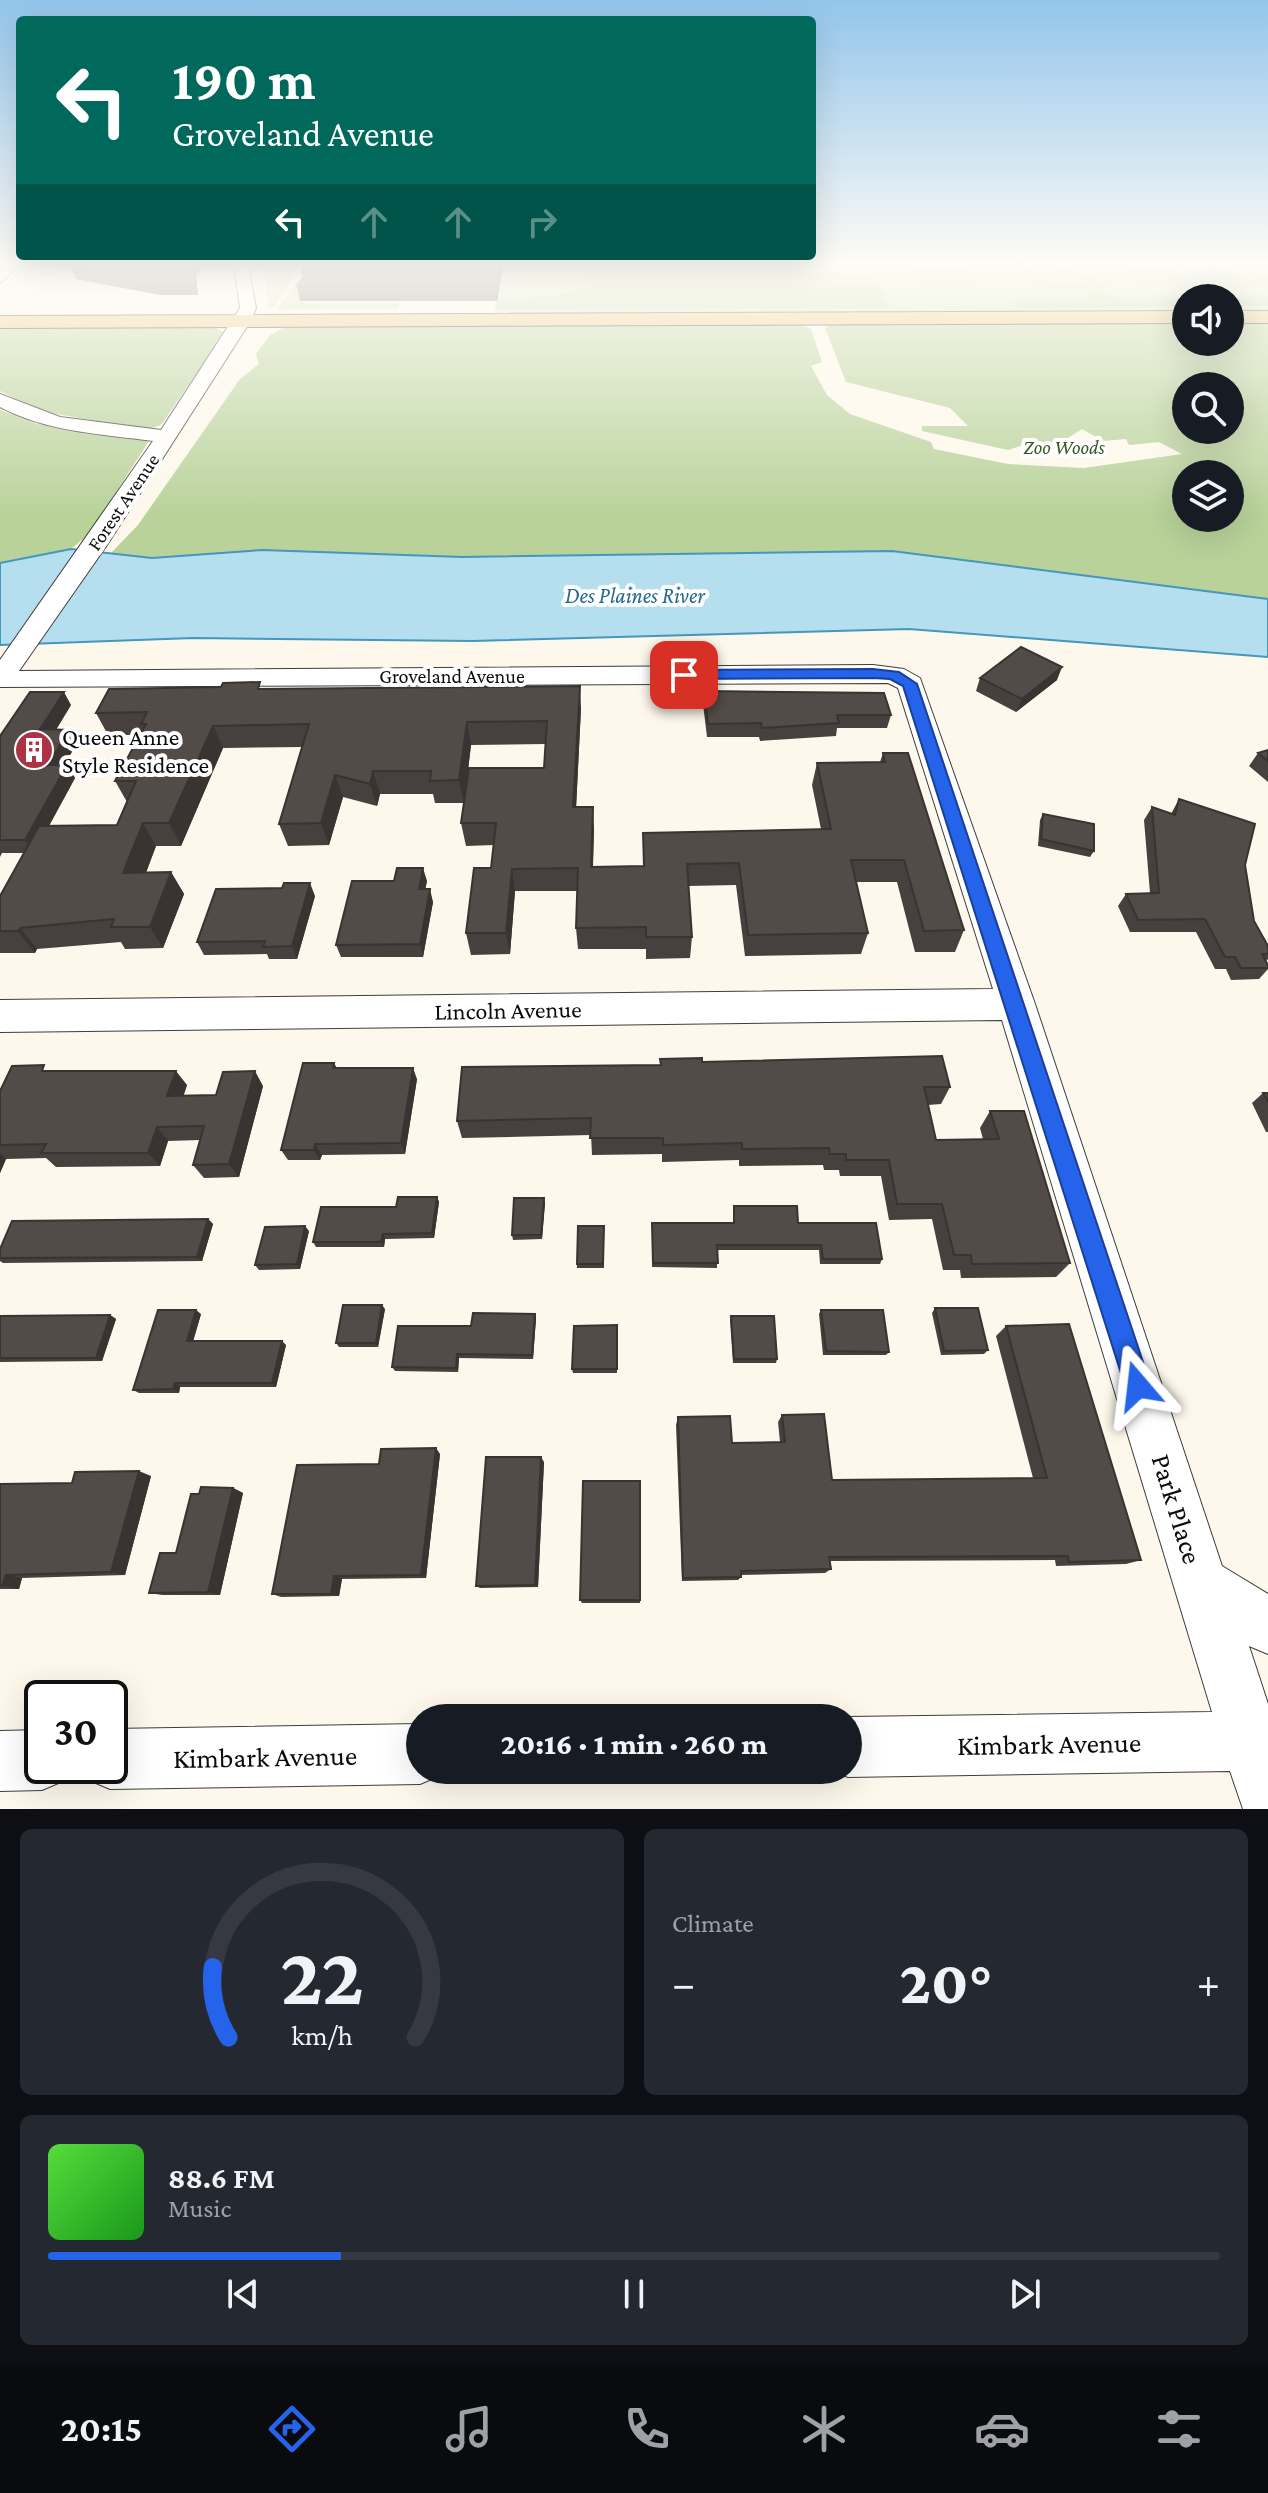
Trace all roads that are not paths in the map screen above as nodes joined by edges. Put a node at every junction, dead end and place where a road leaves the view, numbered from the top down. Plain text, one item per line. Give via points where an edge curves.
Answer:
1 (225, 348) edge
2 (0, 400) edge
3 (166, 437) junction
4 (7, 668) edge
5 (903, 679) joint
6 (1016, 1004) junction
7 (0, 1016) edge
8 (1201, 1584) junction
9 (1268, 1626) edge
10 (1259, 1738) edge
11 (862, 1747) edge
12 (406, 1754) edge
13 (128, 1759) edge
14 (24, 1760) edge
15 (0, 1761) edge
16 (1268, 1796) edge

1 - 3 street, Forest Avenue
2 - 3 street via 27,414 66,423
3 - 4 street, Forest Avenue
4 - 5 street, Groveland Avenue via 857,673
5 - 6 street, Park Place via 914,690
6 - 7 street, Lincoln Avenue
6 - 8 street, Park Place
8 - 9 street
8 - 10 street, Park Place
10 - 11 street, Kimbark Avenue
10 - 16 street, Park Place
12 - 13 street, Kimbark Avenue
14 - 15 street

